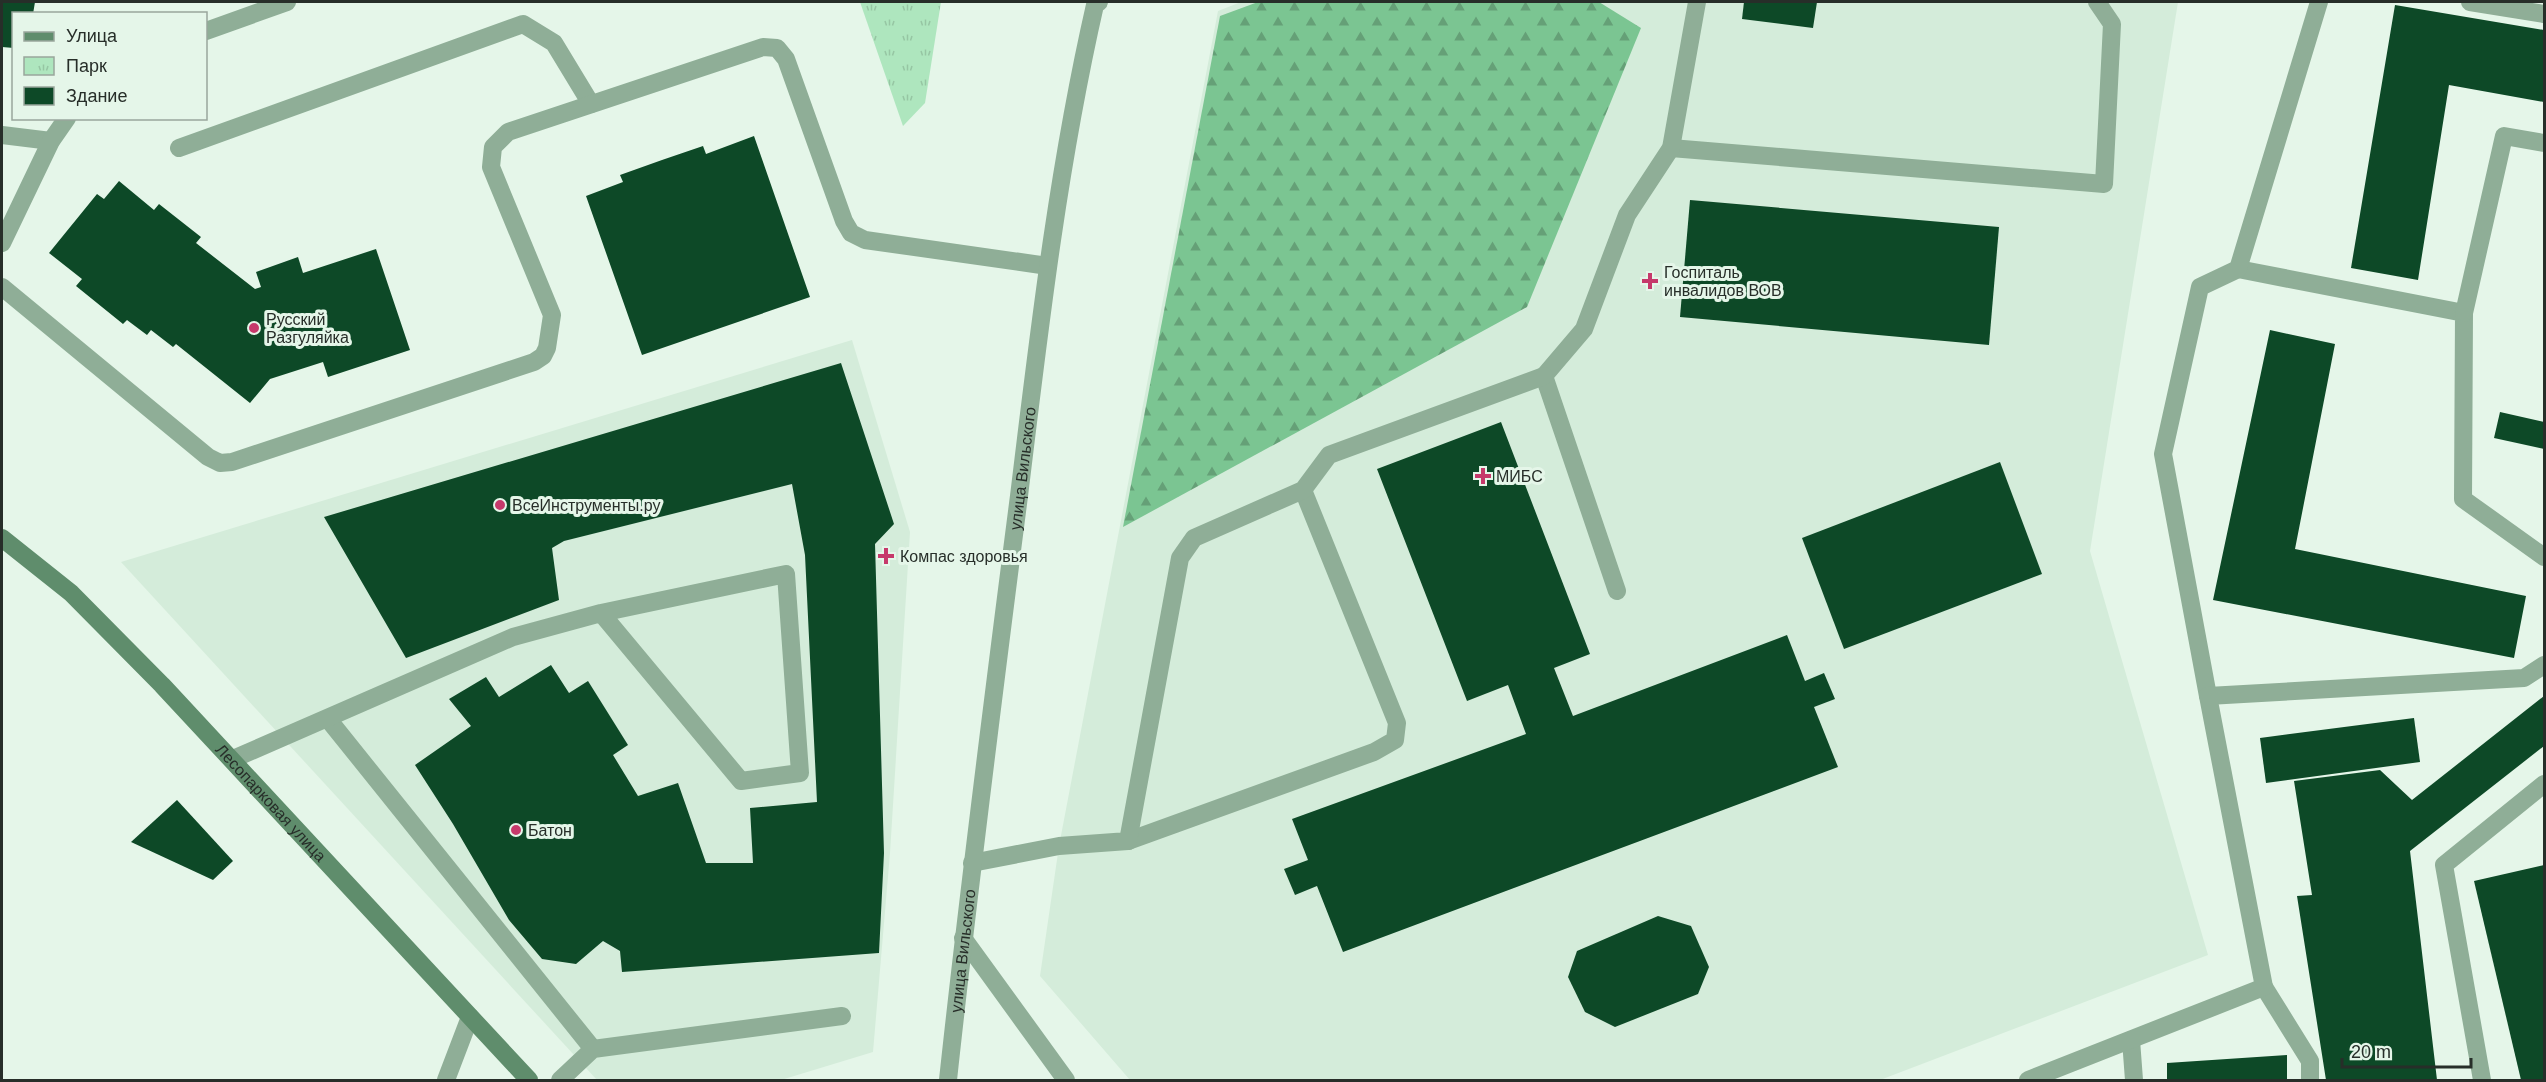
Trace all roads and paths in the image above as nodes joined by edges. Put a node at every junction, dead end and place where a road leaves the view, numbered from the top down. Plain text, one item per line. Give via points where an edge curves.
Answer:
1 (287, 2) edge
2 (1099, 2) edge
3 (1697, 2) edge
4 (2097, 2) edge
5 (2319, 2) edge
6 (2470, 2) edge
7 (2544, 14) edge
8 (207, 31) edge
9 (591, 104) junction
10 (65, 120) edge
11 (2, 135) edge
12 (51, 141) junction
13 (2544, 143) edge
14 (179, 148) dead end
15 (1671, 148) junction
16 (2, 243) edge
17 (1048, 266) junction
18 (2238, 269) junction
19 (2, 287) edge
20 (2464, 313) junction
21 (1544, 376) junction
22 (1303, 490) junction
23 (2, 538) edge
24 (2544, 557) edge
25 (1617, 591) dead end
26 (600, 613) junction
27 (2544, 665) edge
28 (2208, 696) junction
29 (328, 718) junction
30 (233, 759) junction
31 (2544, 784) edge
32 (1128, 841) junction
33 (972, 863) junction
34 (963, 938) junction
35 (2264, 987) junction
36 (842, 1016) dead end
37 (470, 1017) junction
38 (2131, 1040) junction
39 (593, 1049) junction
40 (446, 1080) edge
41 (529, 1080) edge
42 (560, 1080) edge
43 (948, 1080) edge
44 (1066, 1080) edge
45 (2028, 1080) edge
46 (2134, 1080) edge
47 (2310, 1080) edge
48 (2482, 1080) edge

1 - 8 street
2 - 17 street, улица Вильского via 1095,5 1075,93
3 - 15 street
4 - 15 street via 2112,24 2104,184
5 - 18 street
6 - 7 street
9 - 14 street via 554,44 523,24
9 - 17 street via 763,46 777,48 786,59 851,233 866,240
9 - 19 street via 508,132 493,147 491,167 552,315 543,356 232,462 220,463 208,457
10 - 12 street
11 - 12 street
12 - 16 street
13 - 20 street via 2504,136
15 - 21 street via 1627,215 1584,329
17 - 33 street, улица Вильского
18 - 20 street
18 - 28 street via 2200,286 2163,454
20 - 24 street via 2463,499
21 - 22 street via 1329,455
21 - 25 street
22 - 32 street via 1194,538 1180,558
22 - 32 street via 1397,723 1395,740 1374,752
23 - 30 main road, Лесопарковая улица via 71,593
26 - 26 street via 786,574 800,774 741,781
26 - 29 street via 513,637
27 - 28 street via 2524,678
28 - 35 street
29 - 30 street
29 - 39 street
30 - 37 main road, Лесопарковая улица
31 - 48 street via 2445,865
32 - 33 street via 1059,846
33 - 34 street, улица Вильского
34 - 43 street, улица Вильского
34 - 44 street
35 - 38 street
35 - 47 street via 2310,1060
36 - 39 street
37 - 40 street
37 - 41 main road, Лесопарковая улица
38 - 45 street
38 - 46 street
39 - 42 street

